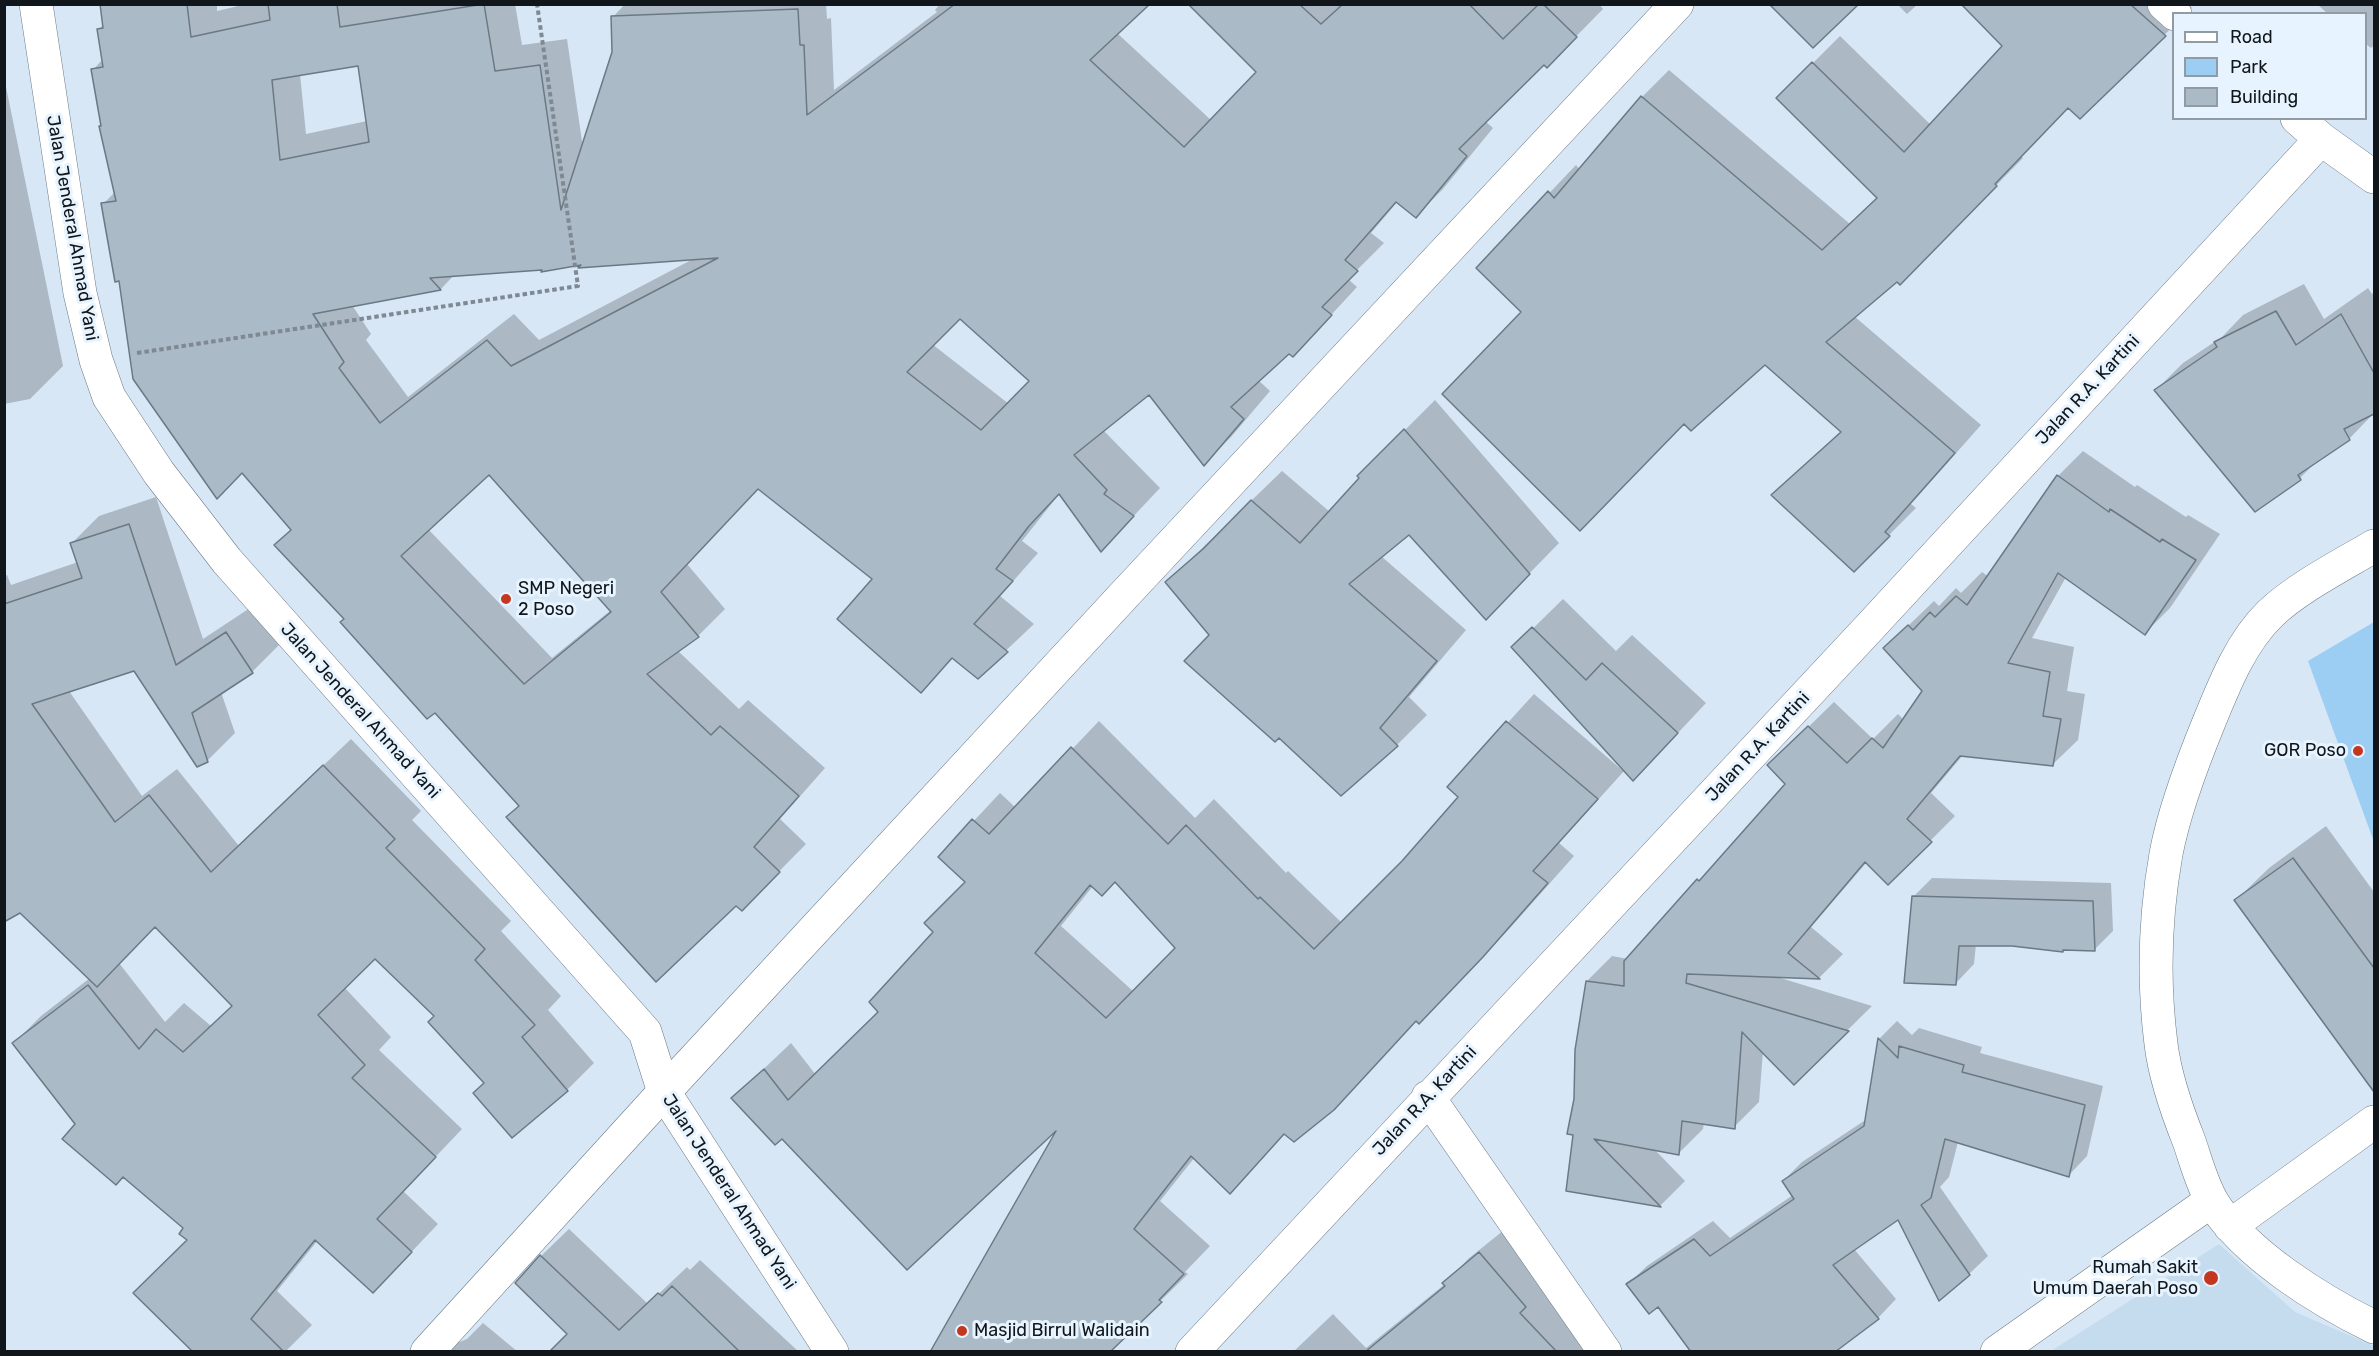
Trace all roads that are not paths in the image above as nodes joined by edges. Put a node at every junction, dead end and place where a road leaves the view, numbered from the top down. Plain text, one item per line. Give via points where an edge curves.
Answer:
1 (36, 4) edge
2 (1677, 4) edge
3 (2309, 129) edge
4 (2374, 177) edge
5 (2374, 546) edge
6 (664, 1092) junction
7 (1428, 1097) junction
8 (2374, 1122) edge
9 (2221, 1214) junction
10 (2374, 1327) edge
11 (427, 1352) edge
12 (832, 1352) edge
13 (1192, 1352) edge
14 (1605, 1352) edge
15 (1997, 1352) edge

1 - 6 street, Jalan Jenderal Ahmad Yani via 80,293 109,397 159,473 227,561 645,1032
2 - 6 street
3 - 4 street
3 - 7 street, Jalan R.A. Kartini via 1868,629
5 - 9 street via 2318,579 2270,614 2245,647 2221,692 2192,764 2166,852 2155,951 2161,1046 2178,1113
6 - 11 street
6 - 12 street, Jalan Jenderal Ahmad Yani
7 - 13 street, Jalan R.A. Kartini
7 - 14 street
8 - 9 street
9 - 10 street via 2284,1274 2338,1310
9 - 15 street

